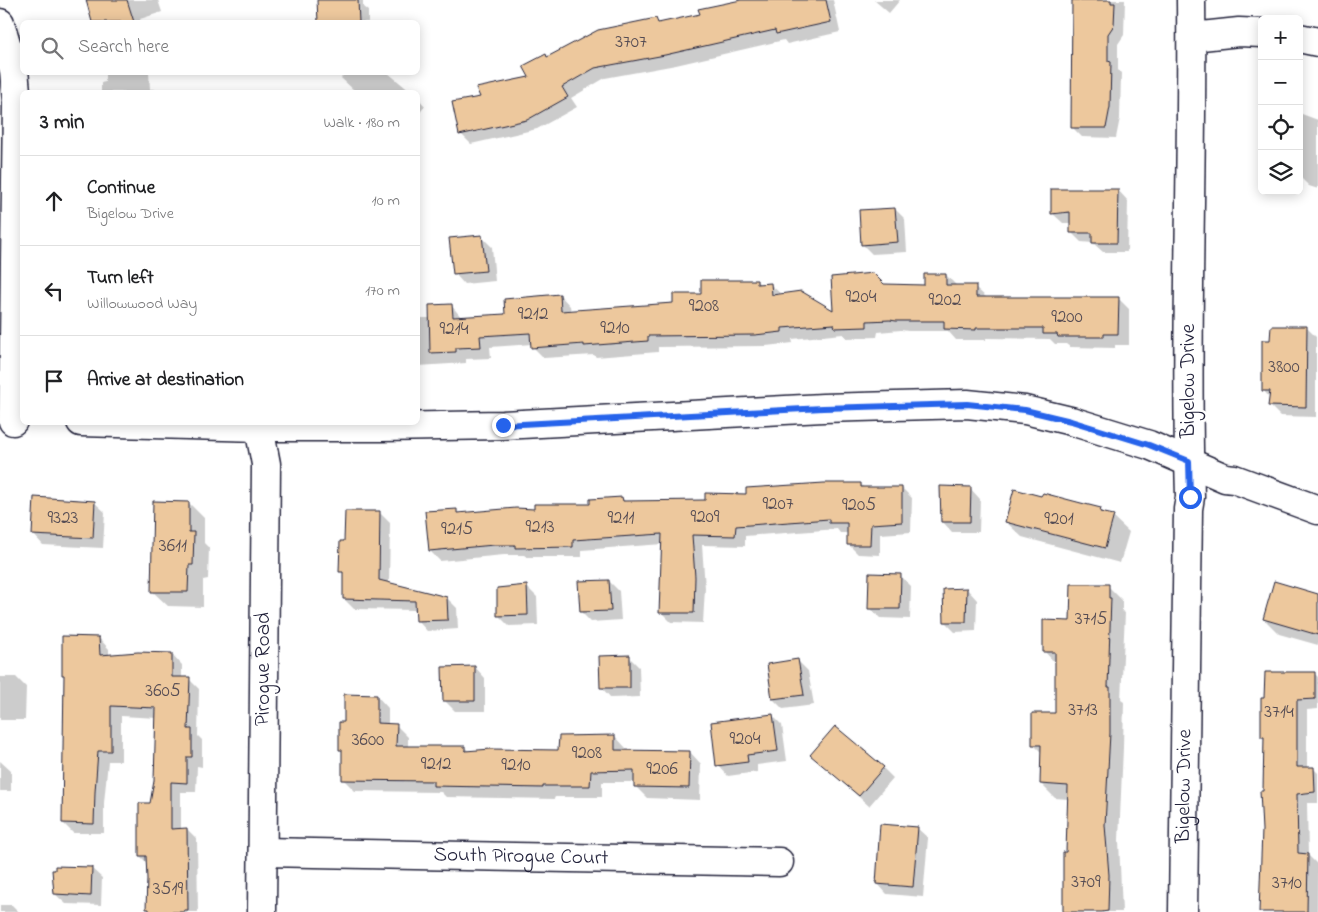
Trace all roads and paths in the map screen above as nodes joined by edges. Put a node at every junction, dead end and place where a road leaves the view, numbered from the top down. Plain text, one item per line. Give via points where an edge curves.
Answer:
1 (1191, 0) edge
2 (0, 24) edge
3 (1258, 33) edge
4 (1192, 37) junction
5 (1303, 39) edge
6 (1318, 42) edge
7 (12, 421) edge
8 (188, 425) edge
9 (259, 427) junction
10 (1189, 461) junction
11 (1318, 510) edge
12 (263, 852) junction
13 (779, 862) dead end
14 (262, 912) edge
15 (1183, 912) edge

1 - 4 street, Bigelow Drive
2 - 7 street via 14,70 16,102
3 - 4 street
4 - 10 street, Bigelow Drive
5 - 6 street
8 - 9 street
9 - 10 street via 503,425 823,408 967,404 1025,410 1071,421
9 - 12 street, Pirogue Road via 266,464
10 - 11 street via 1225,478
10 - 15 street, Bigelow Drive
12 - 13 street, South Pirogue Court
12 - 14 street, Pirogue Road

